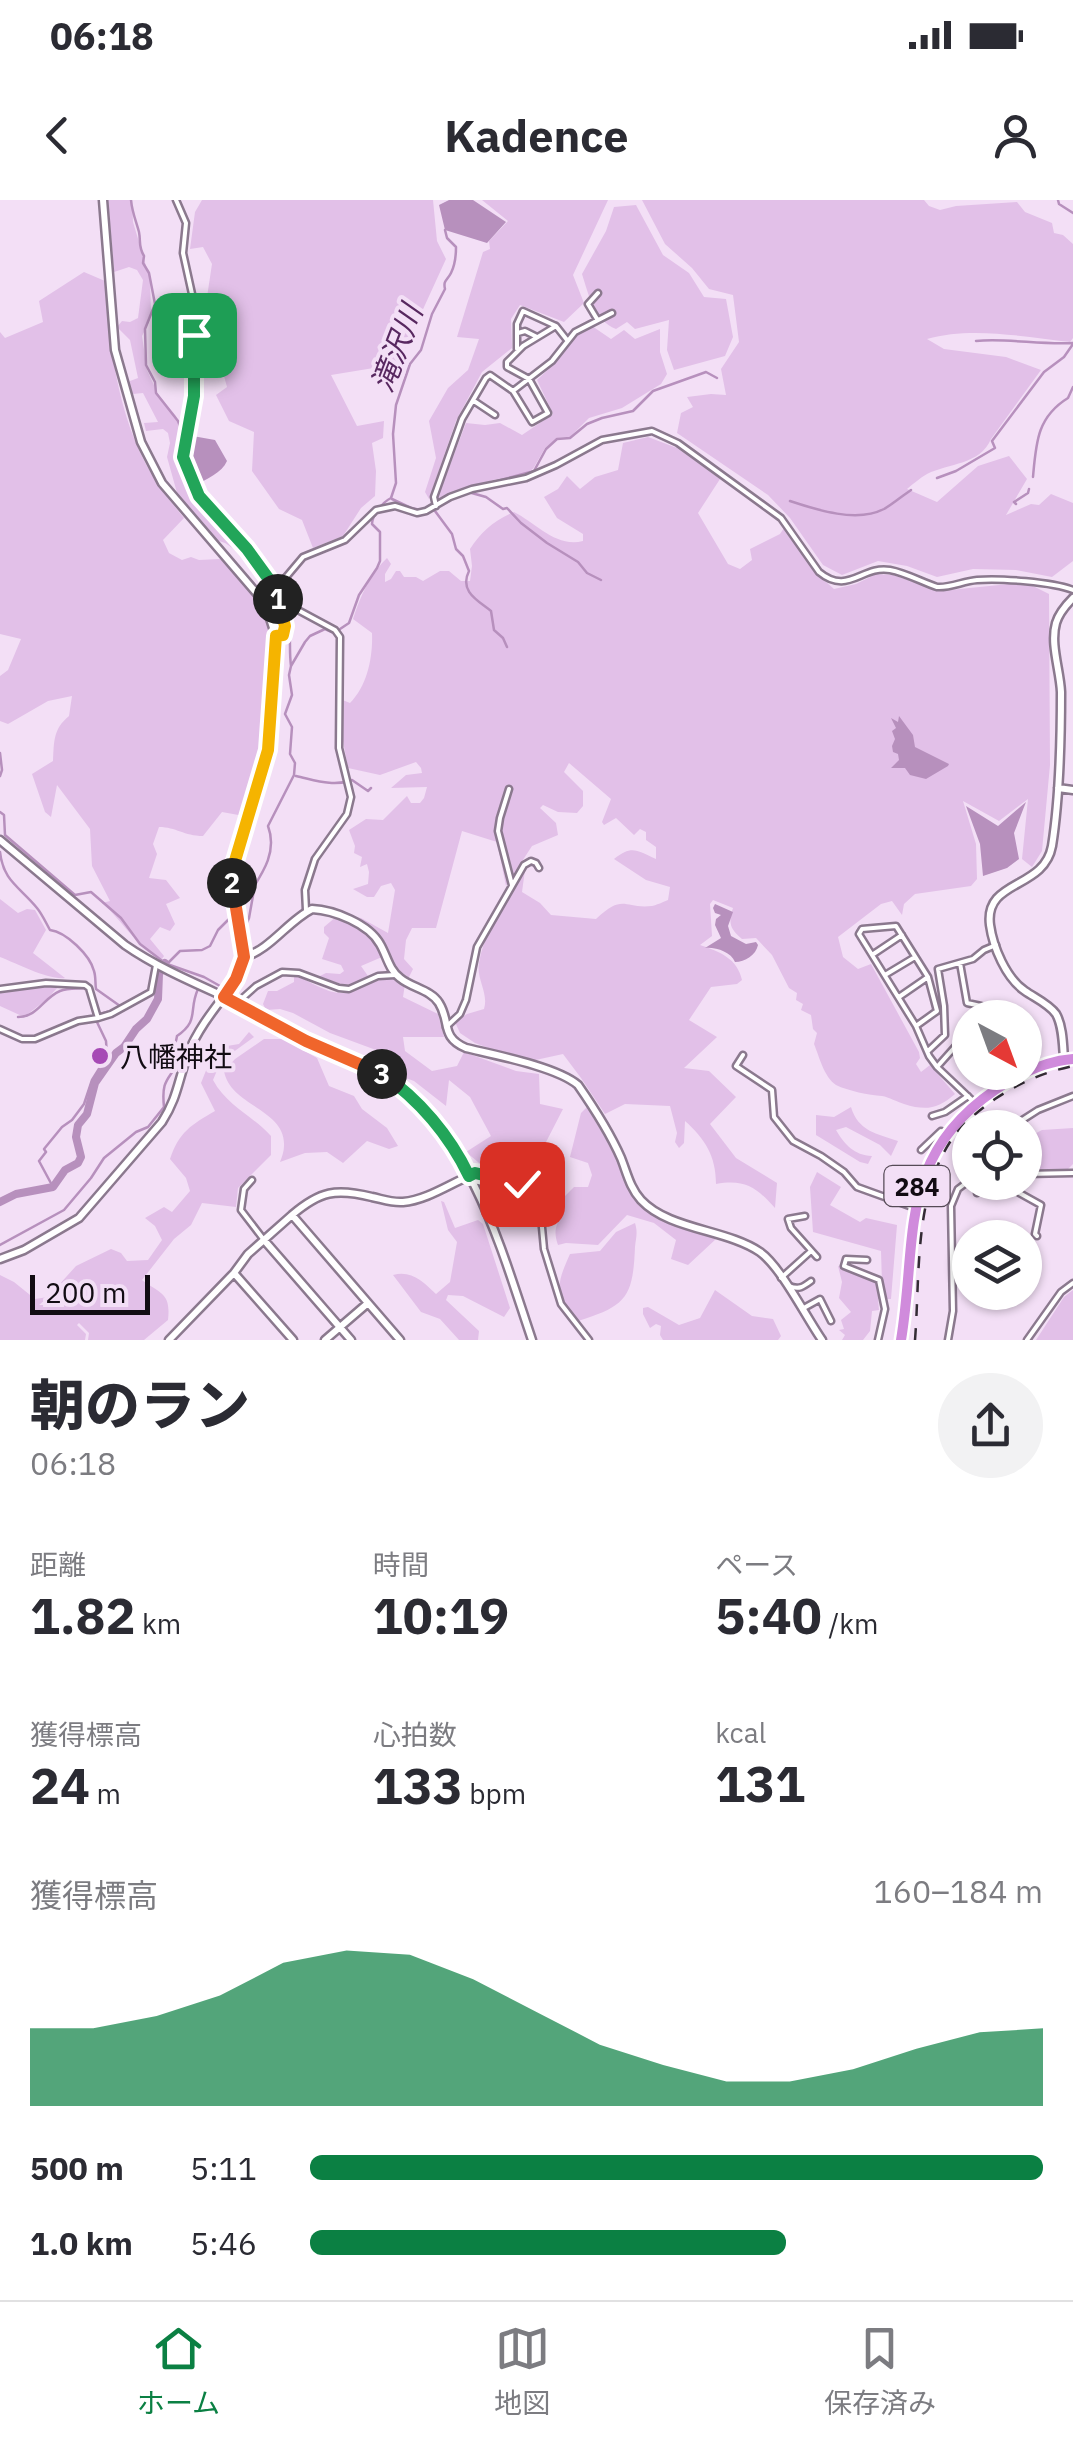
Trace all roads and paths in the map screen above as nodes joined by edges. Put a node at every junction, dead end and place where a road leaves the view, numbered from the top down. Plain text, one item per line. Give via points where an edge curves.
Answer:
1 (103, 200) edge
2 (176, 200) edge
3 (598, 293) dead end
4 (612, 312) dead end
5 (597, 319) junction
6 (556, 326) junction
7 (517, 334) junction
8 (537, 338) junction
9 (566, 340) junction
10 (517, 352) junction
11 (529, 380) junction
12 (513, 391) junction
13 (474, 400) junction
14 (495, 415) dead end
15 (436, 506) junction
16 (1073, 590) edge
17 (277, 592) junction
18 (1073, 598) edge
19 (276, 636) junction
20 (1058, 788) junction
21 (510, 789) dead end
22 (1073, 790) edge
23 (0, 840) edge
24 (540, 868) dead end
25 (512, 885) junction
26 (306, 911) junction
27 (902, 936) junction
28 (996, 945) junction
29 (872, 955) junction
30 (244, 957) junction
31 (915, 957) junction
32 (960, 963) junction
33 (156, 965) junction
34 (395, 975) junction
35 (884, 976) junction
36 (928, 977) junction
37 (0, 989) edge
38 (224, 997) junction
39 (898, 998) junction
40 (966, 1000) edge
41 (236, 1002) junction
42 (98, 1018) junction
43 (916, 1026) junction
44 (446, 1027) junction
45 (0, 1029) edge
46 (952, 1050) edge
47 (928, 1051) junction
48 (743, 1056) dead end
49 (1068, 1057) edge
50 (1042, 1064) edge
51 (937, 1067) junction
52 (988, 1090) edge
53 (1073, 1096) edge
54 (972, 1100) junction
55 (1038, 1110) edge
56 (932, 1116) dead end
57 (946, 1133) junction
58 (921, 1150) dead end
59 (1042, 1174) edge
60 (1073, 1174) edge
61 (469, 1176) junction
62 (252, 1180) dead end
63 (953, 1200) edge
64 (1030, 1200) edge
65 (913, 1208) junction
66 (292, 1215) junction
67 (805, 1216) dead end
68 (1038, 1220) edge
69 (264, 1240) junction
70 (812, 1250) junction
71 (817, 1256) dead end
72 (0, 1259) edge
73 (866, 1260) dead end
74 (234, 1272) junction
75 (783, 1281) junction
76 (810, 1281) dead end
77 (1073, 1283) edge
78 (368, 1303) junction
79 (802, 1309) junction
80 (831, 1321) dead end
81 (340, 1327) junction
82 (169, 1340) edge
83 (293, 1340) edge
84 (325, 1340) edge
85 (351, 1340) edge
86 (400, 1340) edge
87 (532, 1340) edge
88 (589, 1340) edge
89 (822, 1340) edge
90 (878, 1340) edge
91 (899, 1340) edge
92 (948, 1340) edge
93 (1027, 1340) edge

1 - 19 street via 115,350 141,442 162,483 259,596
2 - 17 street via 186,223 184,253 196,312 194,396 183,457 199,496
3 - 5 street via 588,304
4 - 5 street
5 - 9 street
6 - 7 street via 523,311
6 - 8 street
6 - 9 street
7 - 8 street
7 - 10 street
8 - 10 street
9 - 11 street
10 - 11 street via 508,367
11 - 12 street
11 - 12 street via 548,413 532,422
12 - 13 street via 490,375
13 - 14 street
13 - 15 street via 456,435
15 - 16 street via 526,478 602,440 652,430 781,518 828,579 887,570 938,587 992,580
15 - 17 street via 417,513 379,509 345,540 304,557
17 - 19 street via 285,626
17 - 26 street via 340,638 339,748 352,797 316,859
18 - 20 street via 1055,634
19 - 30 street via 268,750 232,871
20 - 22 street
20 - 28 street via 1048,860 994,904
21 - 25 street via 498,831
23 - 33 street
24 - 25 street via 528,862
25 - 44 street via 477,947 460,1014
26 - 30 street
26 - 34 street via 325,910 366,929
27 - 29 street
27 - 29 street via 896,926 862,930
27 - 31 street
28 - 32 street
28 - 49 street via 1009,975 1056,1014
29 - 35 street
30 - 38 street
31 - 35 street
31 - 36 street
32 - 40 street
32 - 47 street via 938,969 945,1034
33 - 38 street
33 - 42 street via 150,992
34 - 41 street via 339,988 282,972
34 - 44 street via 436,999
35 - 39 street
36 - 39 street
36 - 43 street via 937,1011
37 - 42 street via 84,984
38 - 41 street
38 - 72 street via 187,1055 162,1122 79,1218
39 - 43 street
41 - 61 street via 392,1081 431,1118
42 - 45 street via 36,1039
43 - 47 street
44 - 75 street via 460,1046 572,1079 641,1200 758,1250
46 - 51 street
47 - 51 street
48 - 65 street via 736,1066 772,1090 774,1117 791,1139 858,1186
49 - 50 highway
49 - 54 highway, 284
51 - 54 street
52 - 54 highway, 284
53 - 55 street
54 - 56 street
54 - 57 highway, 284
57 - 58 street via 940,1131
57 - 65 highway, 284 via 919,1176
59 - 60 street
61 - 66 street via 398,1202 328,1193
61 - 87 street
61 - 88 street via 485,1174 528,1189 540,1206 560,1304
62 - 69 street via 244,1188 242,1210
63 - 92 street
64 - 68 street via 1040,1206
65 - 91 highway, 284
66 - 69 street
66 - 78 street
67 - 70 street via 788,1219
69 - 74 street
69 - 81 street
70 - 71 street
70 - 75 street
73 - 90 street via 846,1259 844,1266 879,1280 885,1309
74 - 82 street
74 - 83 street
75 - 76 street via 796,1288
75 - 79 street
77 - 93 street
78 - 81 street
78 - 86 street
79 - 80 street via 820,1299
79 - 89 street
81 - 84 street
81 - 85 street

